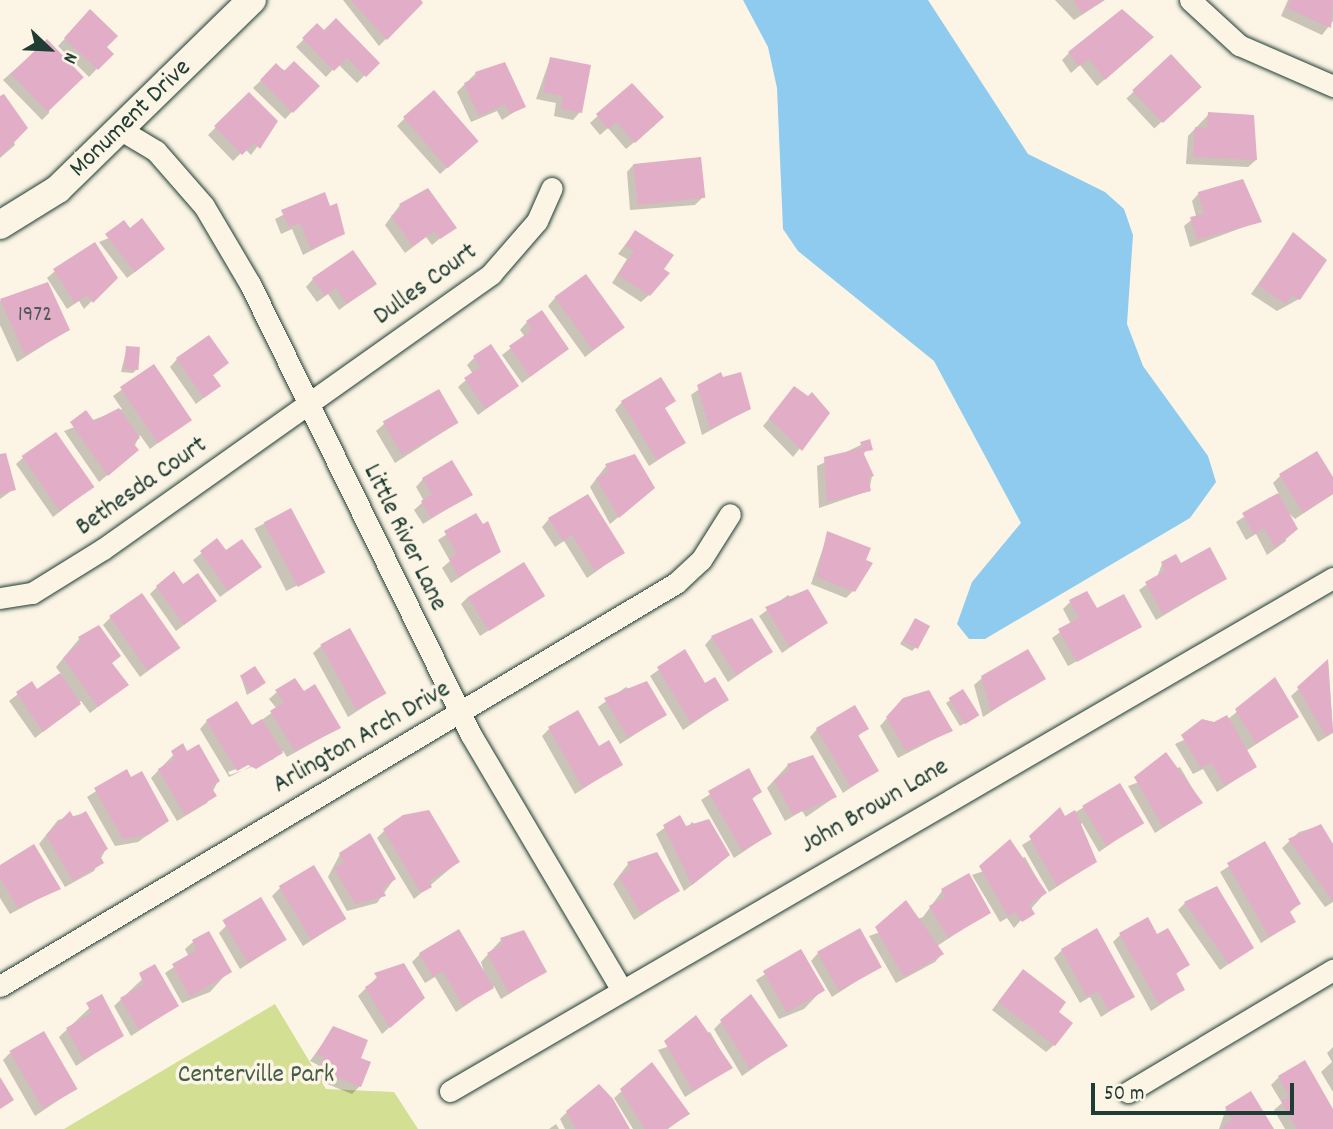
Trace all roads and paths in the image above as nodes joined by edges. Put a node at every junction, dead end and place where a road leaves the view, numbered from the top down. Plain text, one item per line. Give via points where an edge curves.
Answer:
1 (252, 0) edge
2 (1190, 0) edge
3 (1333, 86) edge
4 (121, 130) junction
5 (552, 188) dead end
6 (0, 225) edge
7 (308, 404) junction
8 (730, 514) dead end
9 (1333, 578) edge
10 (0, 598) edge
11 (460, 713) junction
12 (1333, 970) edge
13 (0, 986) edge
14 (621, 989) junction
15 (450, 1091) dead end
16 (1128, 1092) dead end

1 - 4 street, Monument Drive
2 - 3 street via 1239,45
4 - 6 street, Monument Drive via 58,189
4 - 7 street, Little River Lane via 156,151 204,206
5 - 7 street, Dulles Court via 537,221 491,274
7 - 10 street, Bethesda Court via 103,549 32,593
7 - 11 street, Little River Lane
8 - 11 street, Arlington Arch Drive via 701,560 676,583
9 - 14 street, John Brown Lane
11 - 13 street, Arlington Arch Drive
11 - 14 street, Little River Lane
12 - 16 street
14 - 15 street, John Brown Lane

